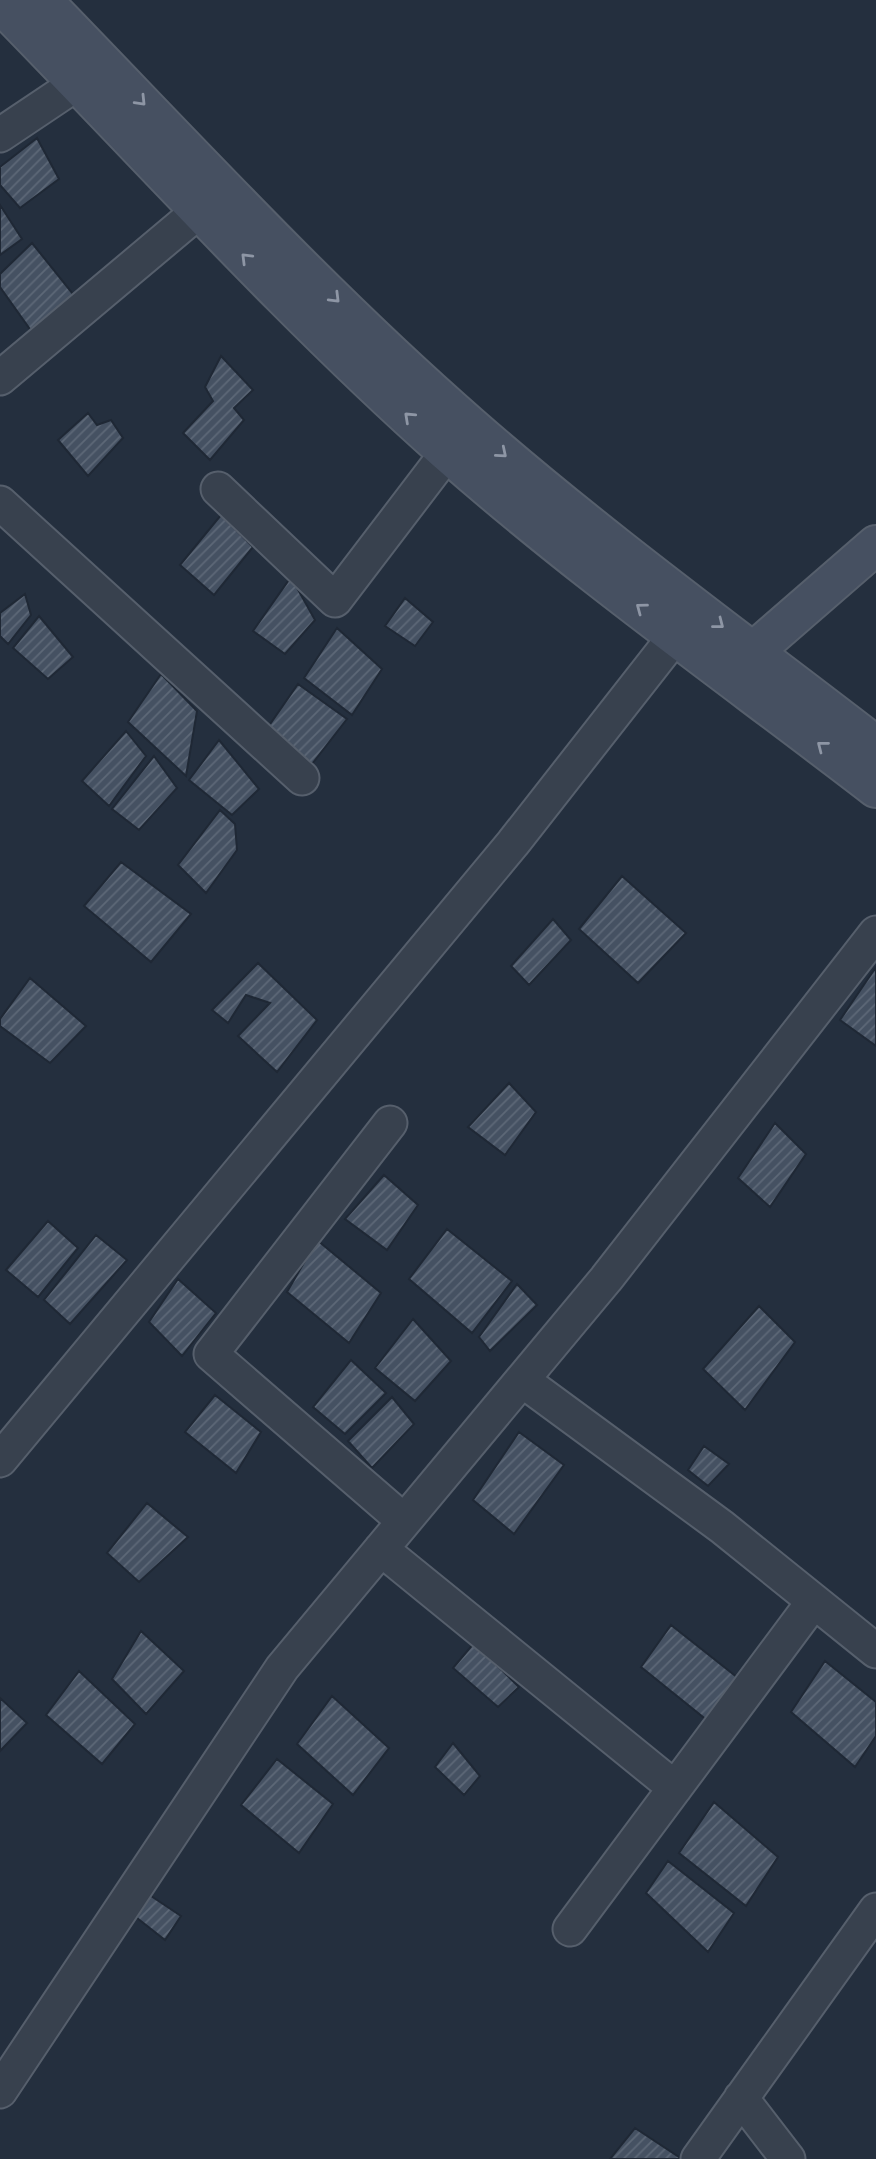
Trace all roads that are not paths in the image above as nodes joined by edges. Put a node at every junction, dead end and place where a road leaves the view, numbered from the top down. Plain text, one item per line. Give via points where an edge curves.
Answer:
1 (42, 0) edge
2 (0, 3) edge
3 (91, 74) junction
4 (0, 135) edge
5 (212, 199) junction
6 (0, 378) edge
7 (458, 438) junction
8 (218, 489) dead end
9 (0, 503) edge
10 (876, 545) edge
11 (676, 635) junction
12 (743, 664) junction
13 (876, 746) edge
14 (302, 778) dead end
15 (876, 788) edge
16 (876, 933) edge
17 (390, 1123) dead end
18 (522, 1380) junction
19 (0, 1460) edge
20 (404, 1521) junction
21 (381, 1549) junction
22 (814, 1601) junction
23 (876, 1651) edge
24 (675, 1788) junction
25 (876, 1910) edge
26 (570, 1929) dead end
27 (0, 2091) edge
28 (741, 2098) junction
29 (698, 2159) edge
30 (788, 2159) edge

1 - 3 main road
2 - 3 main road
3 - 4 street
3 - 5 main road
5 - 6 street
5 - 7 main road via 344,357
7 - 8 street via 335,600
11 -> 7 main road via 524,518
7 -> 12 main road via 545,488
9 - 14 street
10 - 12 main road
11 - 12 main road
11 - 19 street via 513,843
12 - 13 main road
15 -> 12 main road
16 - 18 street
17 - 20 street via 211,1354
18 - 20 street
18 - 22 street
20 - 21 street
21 - 24 street
21 - 27 street via 282,1668
22 - 23 street
22 - 24 street
24 - 26 street
25 - 28 street
28 - 29 street
28 - 30 street

